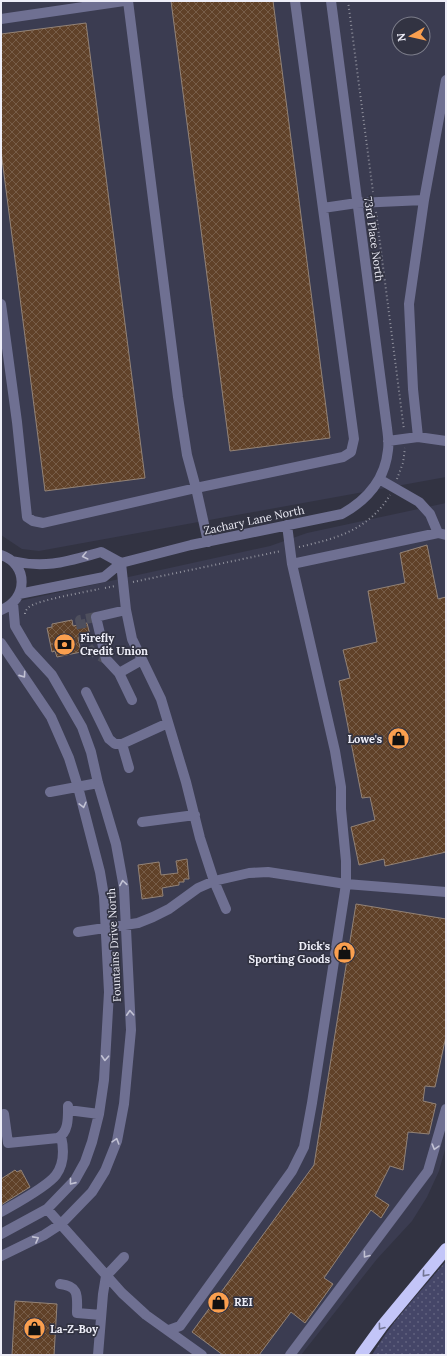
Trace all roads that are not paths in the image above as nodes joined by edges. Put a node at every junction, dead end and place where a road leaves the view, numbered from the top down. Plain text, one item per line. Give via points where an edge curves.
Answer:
1 (124, 1) edge
2 (128, 1) edge
3 (296, 1) edge
4 (331, 1) edge
5 (1, 20) edge
6 (446, 80) edge
7 (424, 200) junction
8 (357, 203) junction
9 (323, 208) junction
10 (1, 304) edge
11 (6, 382) edge
12 (418, 437) junction
13 (388, 441) junction
14 (446, 441) edge
15 (379, 480) junction
16 (196, 488) junction
17 (286, 525) junction
18 (442, 534) edge
19 (208, 542) junction
20 (1, 554) edge
21 (12, 561) junction
22 (121, 563) junction
23 (292, 564) junction
24 (20, 594) junction
25 (13, 603) junction
26 (1, 610) edge
27 (126, 610) junction
28 (1, 643) edge
29 (142, 660) junction
30 (119, 673) junction
31 (86, 692) dead end
32 (132, 700) dead end
33 (168, 723) junction
34 (122, 744) junction
35 (129, 768) dead end
36 (98, 783) junction
37 (78, 787) junction
38 (50, 792) dead end
39 (195, 815) junction
40 (142, 822) dead end
41 (214, 881) junction
42 (346, 884) junction
43 (446, 892) edge
44 (226, 909) dead end
45 (126, 925) junction
46 (106, 928) junction
47 (78, 932) dead end
48 (446, 1109) edge
49 (4, 1114) dead end
50 (99, 1114) junction
51 (62, 1136) junction
52 (47, 1210) junction
53 (1, 1212) edge
54 (61, 1224) junction
55 (1, 1234) edge
56 (446, 1249) edge
57 (1, 1256) edge
58 (124, 1257) dead end
59 (106, 1276) junction
60 (60, 1284) dead end
61 (101, 1314) junction
62 (169, 1330) junction
63 (98, 1355) edge
64 (202, 1355) edge
65 (290, 1355) edge
66 (361, 1355) edge

1 - 5 street
2 - 16 street via 178,397 187,455
3 - 9 street
4 - 8 street, 73rd Place North
6 - 7 street
7 - 8 street
7 - 12 street via 409,304
8 - 9 street
8 - 13 street, 73rd Place North
9 - 16 street via 354,439 351,452 343,457
10 - 11 street
11 - 16 street via 27,517 33,521 42,523
12 - 13 street
12 - 14 street
13 - 15 street, 73rd Place North
15 - 17 street, Zachary Lane North via 367,496 342,514
15 - 18 street via 419,502
16 - 19 street
17 - 19 street, Zachary Lane North
17 - 23 street
18 - 23 street
19 - 22 street, Zachary Lane North
20 - 21 street
22 -> 21 street via 101,552 55,564 37,565
21 - 24 street via 21,576
22 - 24 street, Zachary Lane North via 104,577
22 - 27 street
23 - 42 street via 335,751 341,787
24 - 25 street
25 - 26 street
25 - 36 street, Fountains Drive North via 15,626 29,650 52,675 82,727
27 - 29 street via 132,639
27 - 30 street via 96,616 106,659
28 -> 37 street, Fountains Drive North via 51,717 70,758
29 - 30 street
29 - 33 street via 161,699
30 - 32 street
31 - 34 street via 109,739 115,744
33 - 34 street
33 - 39 street
34 - 35 street
36 - 37 street
45 -> 36 street, Fountains Drive North via 124,888 116,844
37 - 38 street
37 -> 46 street, Fountains Drive North via 100,872
39 - 40 street
39 - 41 street
41 - 42 street via 249,873 268,872
41 - 44 street
41 - 45 street via 198,888 153,918
42 - 43 street
42 - 62 street via 304,1147 292,1171 180,1326
45 - 46 street
54 -> 45 street, Fountains Drive North via 92,1192 105,1171 117,1141 124,1104 131,1030
46 - 47 street
46 -> 50 street, Fountains Drive North via 109,992 104,1080
48 -> 65 street via 428,1171
49 - 51 street via 8,1143
50 - 51 street via 68,1108 68,1120
50 -> 52 street, Fountains Drive North via 85,1162 74,1180
51 - 53 street via 62,1160 55,1176
52 - 54 street
52 - 55 street, Fountains Drive North
57 -> 54 street, Fountains Drive North
54 - 59 street
56 -> 66 highway
58 - 59 street
59 - 61 street
59 - 62 street via 146,1315
60 - 61 street via 74,1289 77,1313
61 - 63 street
62 - 64 street

